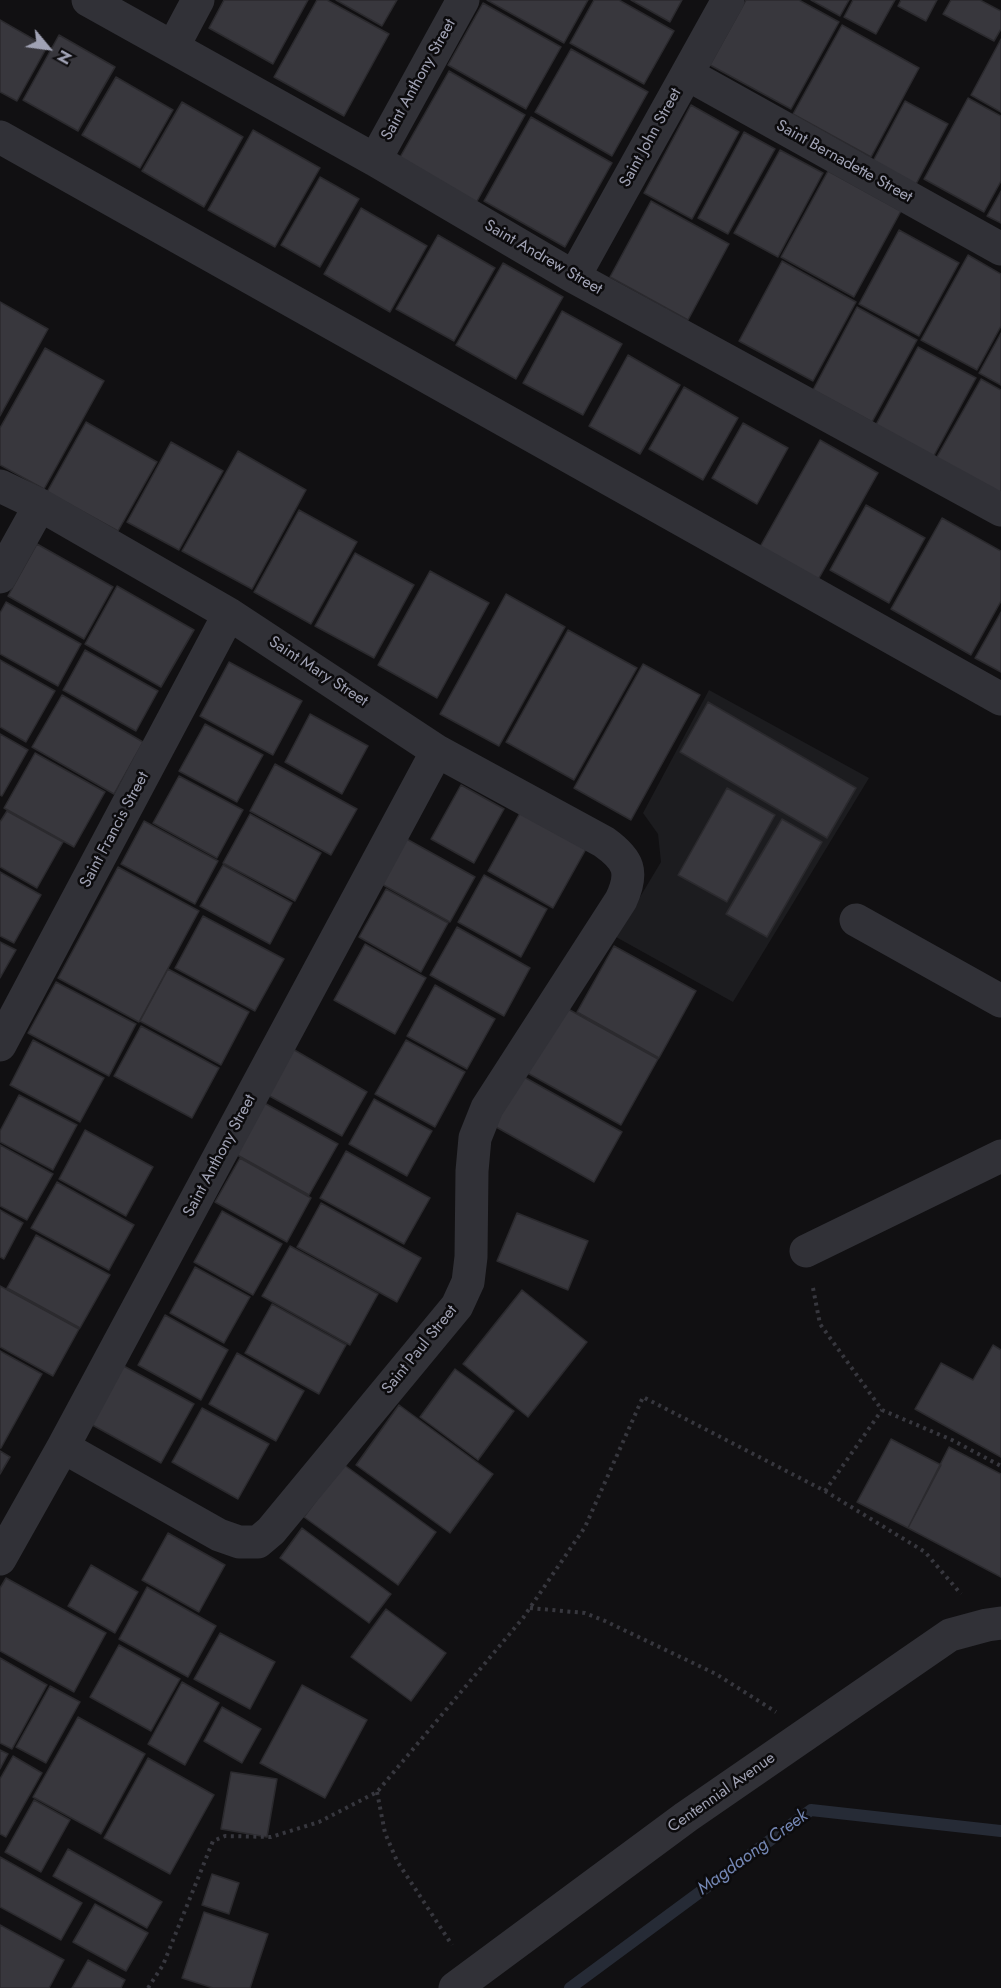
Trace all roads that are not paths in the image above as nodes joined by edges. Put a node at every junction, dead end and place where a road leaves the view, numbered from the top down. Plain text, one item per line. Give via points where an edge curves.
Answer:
1 (88, 0) edge
2 (198, 0) edge
3 (463, 0) edge
4 (728, 0) edge
5 (172, 47) junction
6 (687, 74) junction
7 (0, 137) edge
8 (375, 160) junction
9 (1001, 249) edge
10 (574, 277) junction
11 (0, 486) edge
12 (40, 506) junction
13 (1001, 510) edge
14 (0, 577) edge
15 (229, 614) junction
16 (1001, 699) edge
17 (437, 751) junction
18 (628, 867) joint
19 (856, 920) dead end
20 (1001, 1001) edge
21 (0, 1045) edge
22 (1001, 1156) edge
23 (807, 1251) road end
24 (63, 1447) junction
25 (0, 1559) edge
26 (994, 1624) edge
27 (464, 1982) edge

1 - 5 street, Saint Andrew Street
2 - 5 street
3 - 8 street, Saint Anthony Street
4 - 6 street, Saint John Street
5 - 8 street, Saint Andrew Street
6 - 9 street, Saint Bernadette Street
6 - 10 street, Saint John Street
7 - 16 street
8 - 10 street, Saint Andrew Street
10 - 13 street, Saint Andrew Street
11 - 12 street, Saint Mary Street
12 - 14 street
12 - 15 street, Saint Mary Street
15 - 17 street, Saint Mary Street
15 - 21 street, Saint Francis Street
17 - 18 street, Saint Mary Street via 604,842 620,853
17 - 24 street, Saint Anthony Street
18 - 24 street, Saint Paul Street via 628,884 621,900 487,1108 475,1138 471,1257 468,1282 457,1306 271,1531 258,1542 239,1542 219,1535
19 - 20 street
22 - 23 street
24 - 25 street, Saint Anthony Street
26 - 27 street, Centennial Avenue via 950,1635 686,1817

